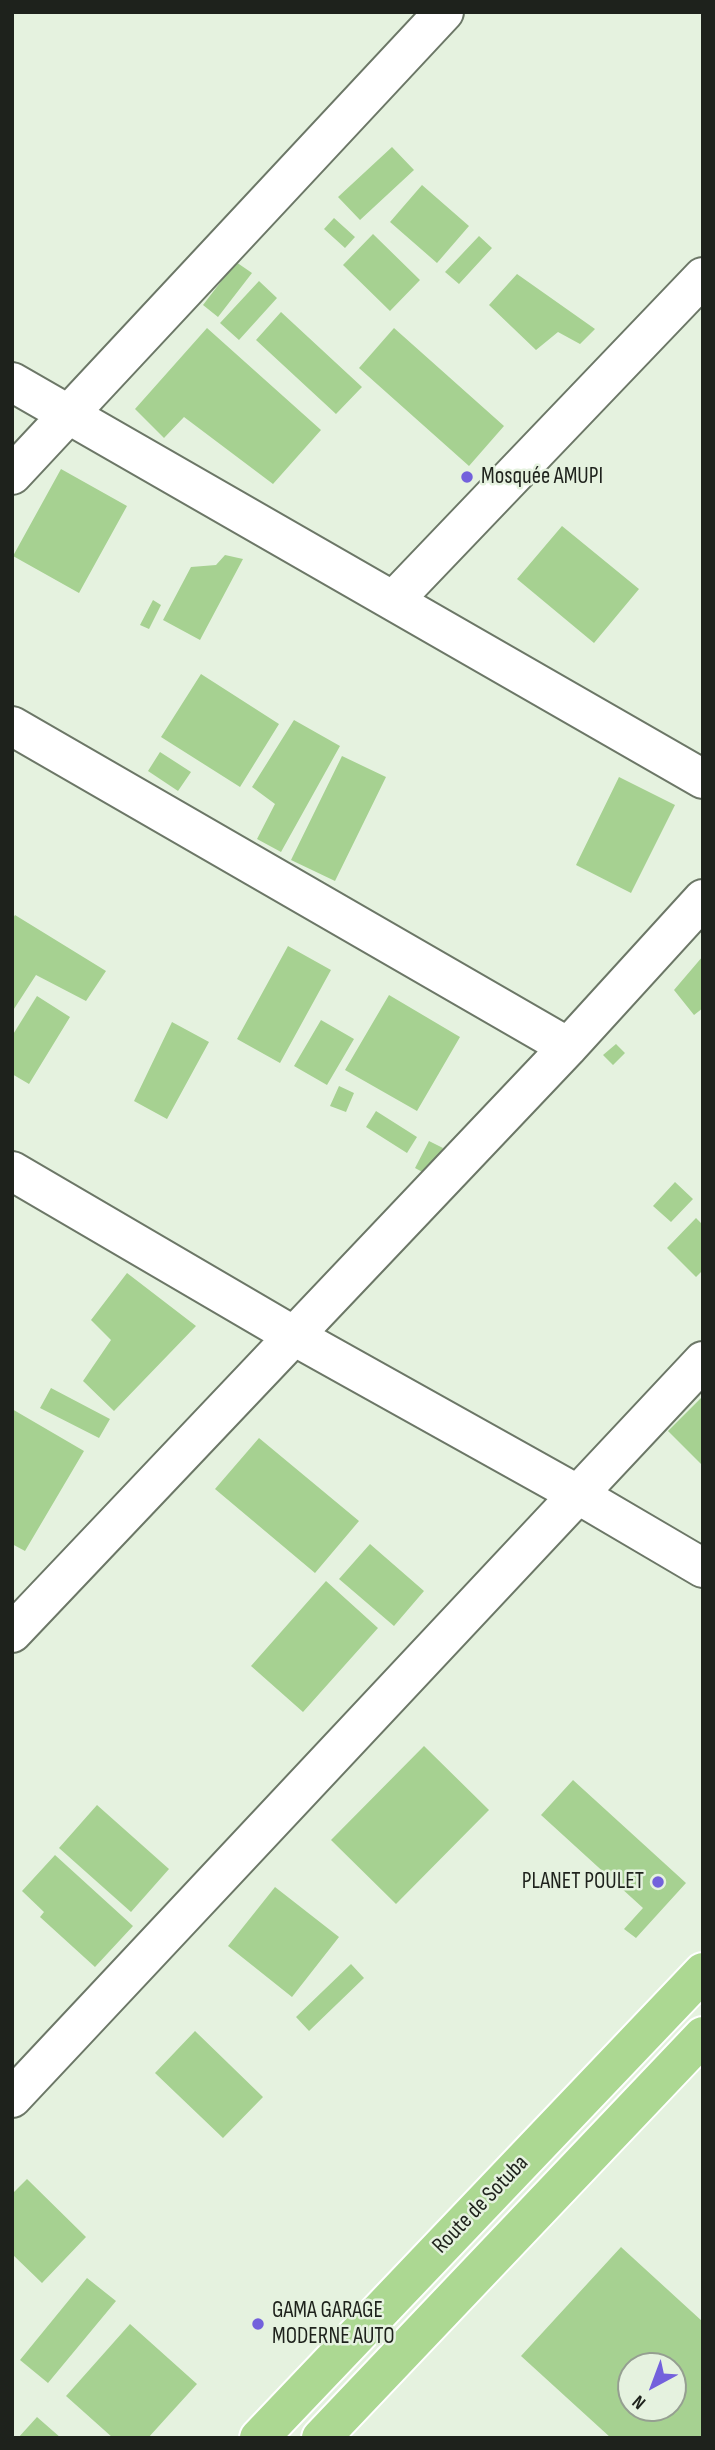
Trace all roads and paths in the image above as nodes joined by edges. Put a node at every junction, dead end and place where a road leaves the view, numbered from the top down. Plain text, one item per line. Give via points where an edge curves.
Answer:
1 (444, 12) edge
2 (696, 297) edge
3 (12, 382) edge
4 (68, 415) junction
5 (12, 475) edge
6 (394, 600) junction
7 (12, 726) edge
8 (703, 779) edge
9 (703, 900) edge
10 (568, 1047) junction
11 (12, 1171) edge
12 (294, 1336) junction
13 (703, 1361) edge
14 (577, 1494) junction
15 (703, 1568) edge
16 (20, 1611) edge
17 (703, 1972) edge
18 (703, 2036) edge
19 (12, 2098) edge
20 (259, 2438) edge
21 (321, 2438) edge

1 - 4 street
2 - 6 street
3 - 4 street
4 - 5 street
4 - 6 street
6 - 8 street
7 - 10 street
9 - 10 street
10 - 12 street
11 - 12 street
12 - 14 street
12 - 16 street
13 - 14 street
14 - 15 street
14 - 19 street
17 - 20 main road, Route de Sotuba
18 - 21 main road, Route de Sotuba

